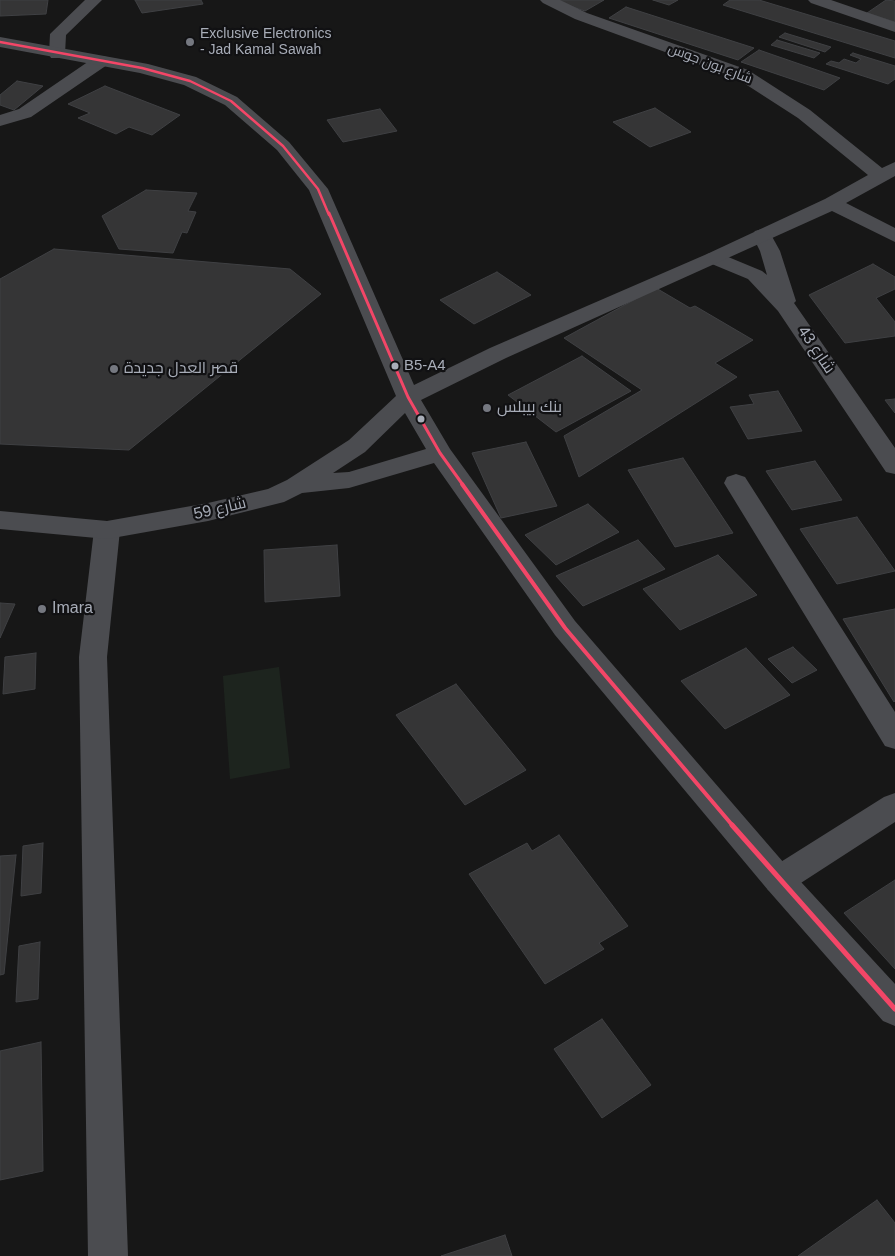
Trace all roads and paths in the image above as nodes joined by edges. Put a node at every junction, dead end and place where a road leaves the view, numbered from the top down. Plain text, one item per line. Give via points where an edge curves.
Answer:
1 (94, 0) edge
2 (548, 0) edge
3 (816, 0) edge
4 (895, 27) edge
5 (0, 42) edge
6 (57, 54) junction
7 (102, 61) junction
8 (0, 121) edge
9 (888, 172) edge
10 (832, 203) junction
11 (762, 235) junction
12 (895, 236) edge
13 (714, 258) junction
14 (786, 307) junction
15 (408, 397) junction
16 (440, 453) junction
17 (895, 466) edge
18 (736, 483) dead end
19 (296, 486) junction
20 (0, 520) edge
21 (108, 530) junction
22 (895, 737) edge
23 (895, 806) edge
24 (779, 880) junction
25 (895, 1009) edge
26 (108, 1256) edge

1 - 6 street via 58,34
2 - 9 street, شارع بون جوس via 581,16 742,74
3 - 4 street
5 - 6 street
6 - 7 street
7 - 8 street via 25,113
7 - 15 street via 166,74 213,91 231,101 283,146 318,189
9 - 10 street, شارع 59
10 - 11 street, شارع 59
10 - 12 street
11 - 13 street, شارع 59
11 - 14 street via 770,251
13 - 14 street, شارع 43 via 755,275
13 - 15 street, شارع 59 via 498,353
14 - 17 street, شارع 43
15 - 16 street
15 - 19 street, شارع 59 via 357,446
16 - 19 street via 349,480
16 - 24 street via 565,628
18 - 22 street
19 - 21 street, شارع 59 via 275,496 208,512
20 - 21 street, شارع 59
21 - 26 street via 93,657
23 - 24 street
24 - 25 street

